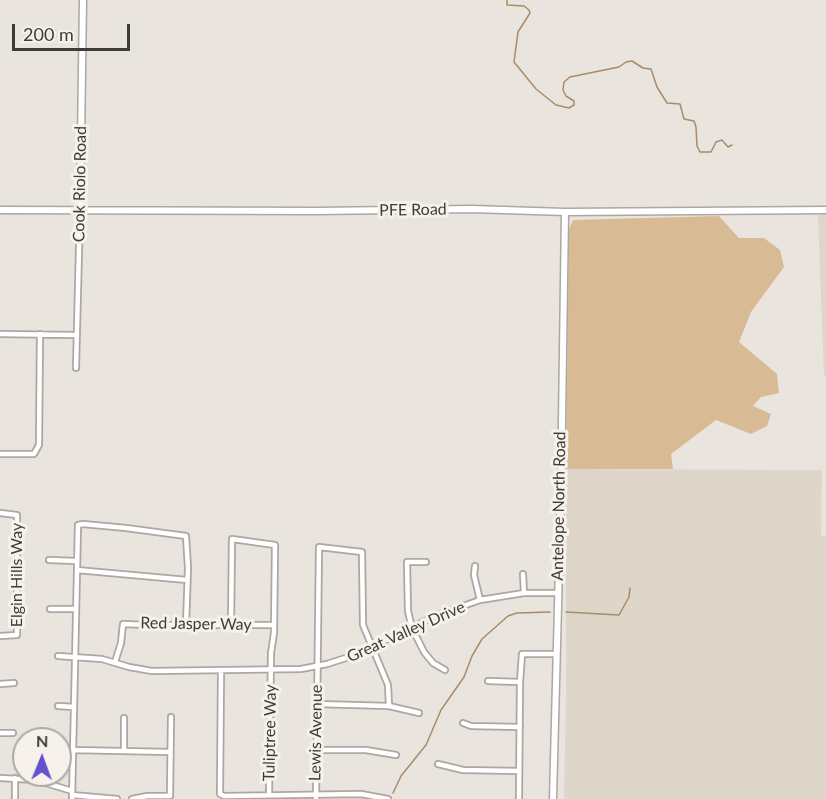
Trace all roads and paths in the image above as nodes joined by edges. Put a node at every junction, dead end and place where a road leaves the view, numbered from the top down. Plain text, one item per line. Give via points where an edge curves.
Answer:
1 (83, 0) edge
2 (0, 210) edge
3 (80, 210) junction
4 (826, 210) edge
5 (565, 212) junction
6 (0, 334) edge
7 (40, 334) junction
8 (76, 335) junction
9 (76, 368) dead end
10 (0, 454) edge
11 (0, 513) edge
12 (50, 560) dead end
13 (76, 561) junction
14 (426, 562) dead end
15 (475, 566) dead end
16 (77, 570) junction
17 (523, 574) dead end
18 (188, 580) junction
19 (524, 593) junction
20 (558, 593) junction
21 (480, 600) junction
22 (50, 609) dead end
23 (76, 609) junction
24 (186, 625) junction
25 (231, 625) junction
26 (273, 625) junction
27 (412, 628) junction
28 (0, 636) edge
29 (371, 647) junction
30 (556, 654) junction
31 (58, 656) dead end
32 (75, 657) junction
33 (115, 662) junction
34 (317, 666) junction
35 (221, 670) junction
36 (270, 670) junction
37 (445, 670) dead end
38 (488, 681) dead end
39 (520, 682) junction
40 (14, 683) dead end
41 (0, 684) edge
42 (317, 704) junction
43 (58, 706) dead end
44 (389, 706) junction
45 (74, 707) junction
46 (419, 714) dead end
47 (171, 717) dead end
48 (124, 718) dead end
49 (463, 723) dead end
50 (520, 727) junction
51 (73, 750) junction
52 (124, 750) junction
53 (316, 750) junction
54 (170, 752) junction
55 (396, 755) dead end
56 (438, 764) dead end
57 (519, 771) junction
58 (53, 787) edge
59 (72, 795) edge
60 (269, 795) junction
61 (316, 796) edge
62 (117, 799) edge
63 (132, 799) edge
64 (388, 799) edge
65 (519, 799) edge
66 (554, 799) edge

1 - 3 main road, Cook Riolo Road
2 - 3 main road, PFE Road
3 - 5 main road, PFE Road
3 - 8 street, Cook Riolo Road
4 - 5 main road, PFE Road
5 - 20 main road, Antelope North Road
6 - 7 street
7 - 8 street
7 - 10 street via 39,446 34,454
8 - 9 street, Cook Riolo Road
11 - 28 street, Elgin Hills Way via 17,514 17,635
12 - 13 street
13 - 16 street
13 - 18 street via 78,525 186,536
14 - 27 street via 407,562 407,603
15 - 21 street
16 - 18 street
16 - 23 street
17 - 19 street
18 - 24 street
19 - 20 street, Great Valley Drive
19 - 21 street, Great Valley Drive
20 - 30 main road, Antelope North Road
21 - 27 street, Great Valley Drive
22 - 23 street
23 - 32 street
24 - 25 street, Red Jasper Way
24 - 33 street, Red Jasper Way via 123,624
25 - 26 street, Red Jasper Way
25 - 26 street, Tuliptree Way via 232,539 275,545
26 - 36 street, Tuliptree Way
27 - 29 street, Great Valley Drive
27 - 37 street via 427,658
29 - 34 street, Great Valley Drive
29 - 34 street, Lewis Avenue via 362,618 362,552 319,547
29 - 44 street via 388,686
30 - 39 street via 522,654
30 - 66 main road, Antelope North Road
31 - 32 street, Great Valley Drive
32 - 33 street, Great Valley Drive
32 - 45 street
33 - 35 street, Great Valley Drive via 152,671
34 - 36 street, Great Valley Drive
34 - 42 street, Lewis Avenue
35 - 36 street, Great Valley Drive
35 - 60 street via 220,794
36 - 60 street, Tuliptree Way
38 - 39 street
39 - 50 street
40 - 41 street
42 - 44 street
42 - 53 street, Lewis Avenue
43 - 45 street
44 - 46 street
45 - 51 street
47 - 54 street
48 - 52 street
49 - 50 street
50 - 57 street
51 - 52 street
51 - 59 street
52 - 54 street
53 - 55 street via 366,750
53 - 61 street, Lewis Avenue
54 - 63 street via 170,796
56 - 57 street via 464,770
57 - 65 street
58 - 59 street
59 - 62 street
60 - 61 street
61 - 64 street via 361,794

